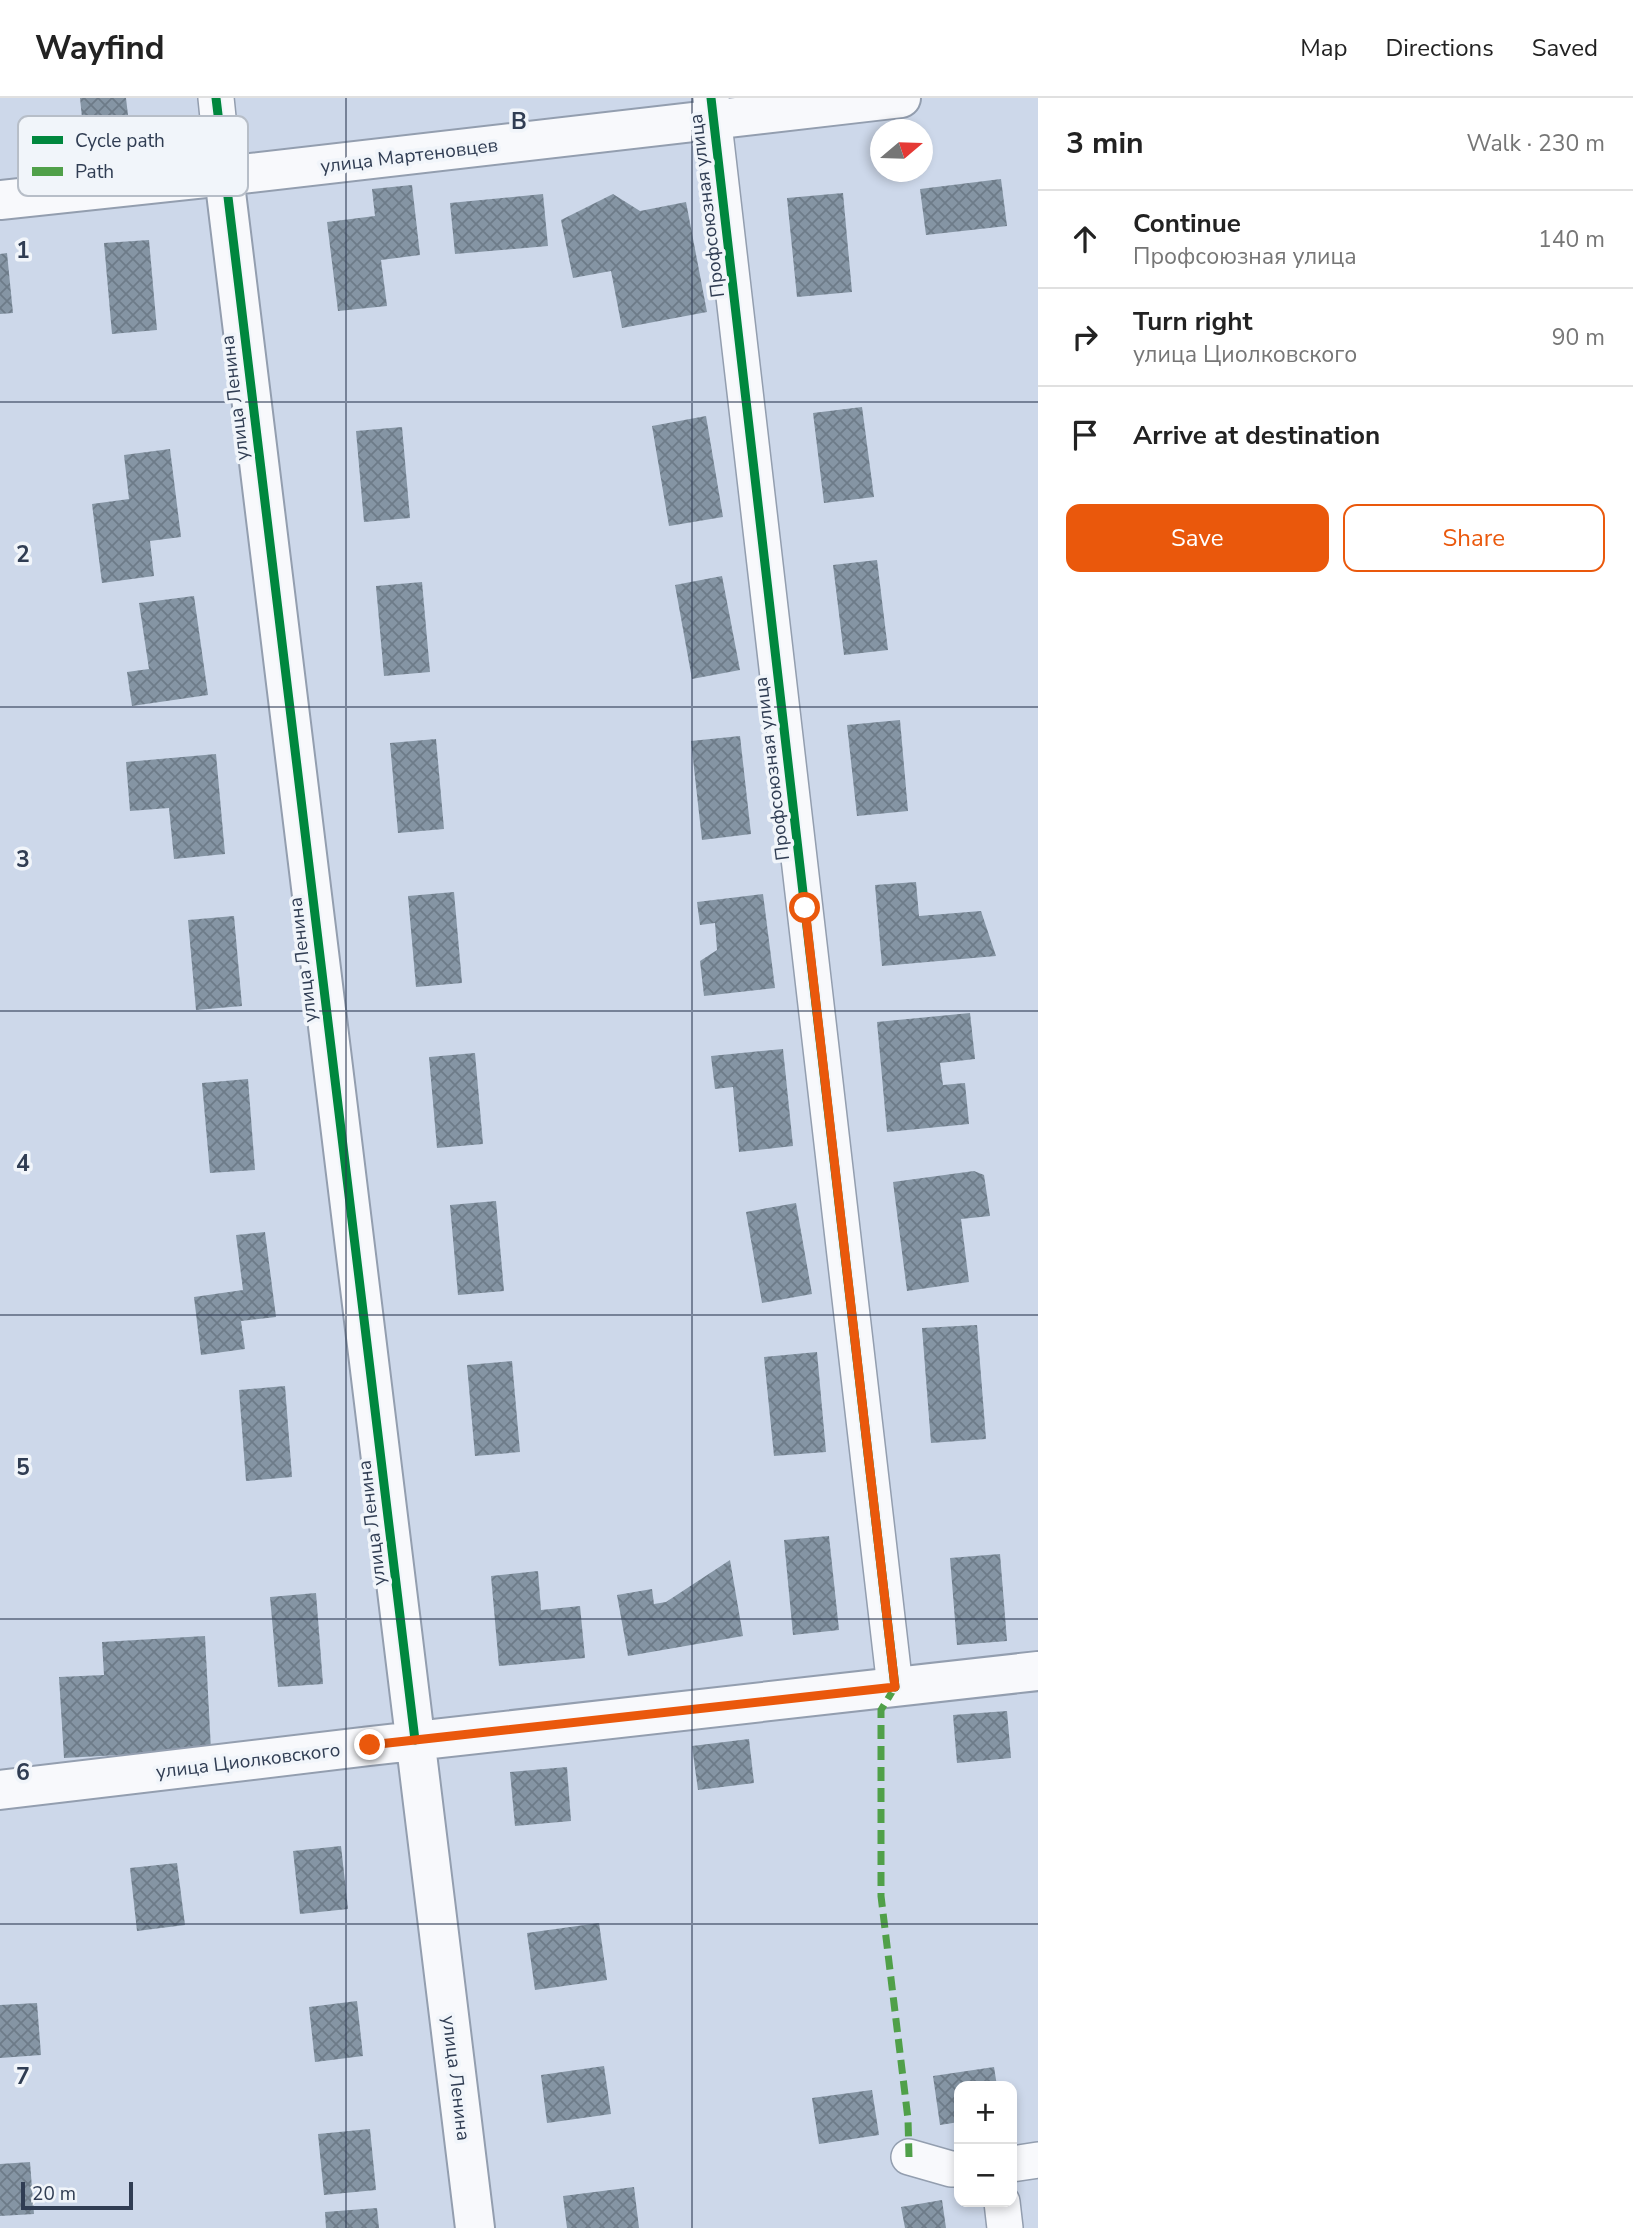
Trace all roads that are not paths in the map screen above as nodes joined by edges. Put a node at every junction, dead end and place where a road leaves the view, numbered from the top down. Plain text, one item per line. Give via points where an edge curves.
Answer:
1 (216, 98) edge
2 (901, 98) edge
3 (713, 109) edge
4 (218, 116) edge
5 (248, 173) edge
6 (37, 196) edge
7 (226, 196) edge
8 (0, 200) edge
9 (1038, 1671) edge
10 (895, 1687) junction
11 (415, 1740) junction
12 (0, 1790) edge
13 (909, 2157) dead end
14 (1038, 2160) edge
15 (1017, 2163) edge
16 (954, 2169) edge
17 (1003, 2207) edge
18 (475, 2228) edge
19 (1005, 2228) edge

1 - 4 street
2 - 3 street, улица Мартеновцев
3 - 5 street, улица Мартеновцев
3 - 10 street, Профсоюзная улица
6 - 8 street, улица Мартеновцев
7 - 11 street, улица Ленина
9 - 10 street, улица Циолковского
10 - 11 street, улица Циолковского
11 - 12 street, улица Циолковского
11 - 18 street, улица Ленина
13 - 16 street
14 - 15 street
17 - 19 street

